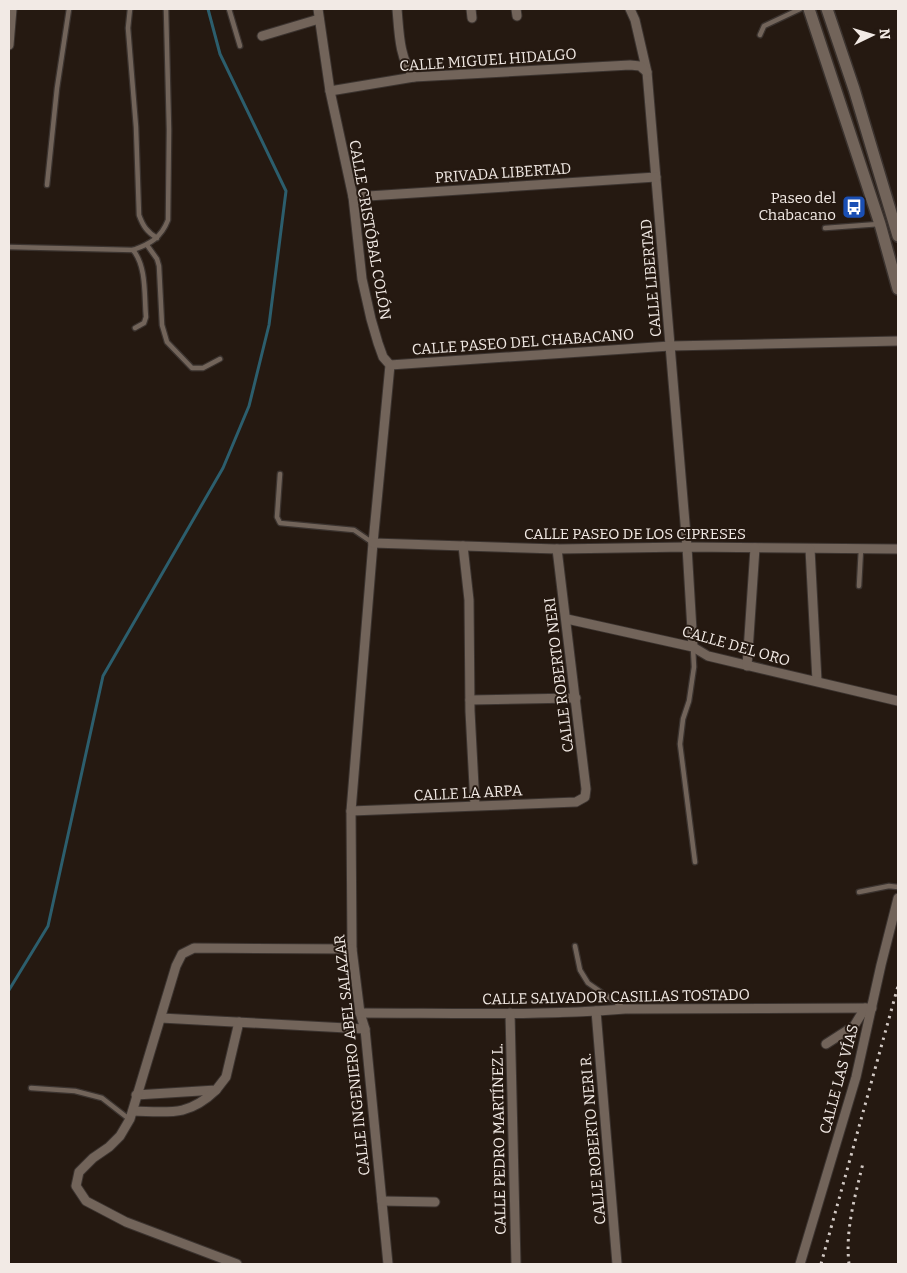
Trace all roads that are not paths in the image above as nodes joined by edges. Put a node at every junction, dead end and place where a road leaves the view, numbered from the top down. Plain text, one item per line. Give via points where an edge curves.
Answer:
1 (12, 9) edge
2 (69, 9) edge
3 (130, 9) edge
4 (166, 9) edge
5 (229, 9) edge
6 (318, 9) edge
7 (397, 9) edge
8 (630, 9) edge
9 (800, 9) edge
10 (809, 9) edge
11 (828, 9) edge
12 (320, 19) junction
13 (760, 35) dead end
14 (262, 36) dead end
15 (9, 45) edge
16 (240, 46) dead end
17 (647, 72) junction
18 (414, 77) junction
19 (330, 91) junction
20 (656, 178) junction
21 (47, 185) dead end
22 (353, 197) junction
23 (894, 207) edge
24 (880, 224) junction
25 (825, 228) dead end
26 (898, 236) edge
27 (157, 238) junction
28 (147, 245) junction
29 (9, 247) edge
30 (133, 250) junction
31 (898, 289) edge
32 (135, 328) dead end
33 (898, 341) edge
34 (670, 346) junction
35 (220, 359) dead end
36 (390, 365) junction
37 (280, 474) dead end
38 (372, 543) junction
39 (463, 546) junction
40 (687, 547) junction
41 (756, 548) junction
42 (557, 549) junction
43 (810, 549) junction
44 (861, 549) junction
45 (898, 549) edge
46 (859, 586) dead end
47 (567, 619) junction
48 (693, 647) junction
49 (747, 666) junction
50 (817, 682) junction
51 (576, 698) junction
52 (470, 700) junction
53 (898, 701) edge
54 (585, 798) joint
55 (475, 805) junction
56 (351, 811) junction
57 (695, 862) dead end
58 (898, 887) edge
59 (859, 892) dead end
60 (898, 898) edge
61 (575, 946) dead end
62 (352, 949) junction
63 (868, 1008) junction
64 (625, 1009) junction
65 (596, 1011) junction
66 (360, 1013) junction
67 (510, 1013) junction
68 (161, 1018) junction
69 (239, 1022) junction
70 (365, 1029) junction
71 (826, 1044) dead end
72 (31, 1088) dead end
73 (216, 1090) junction
74 (136, 1096) junction
75 (131, 1115) junction
76 (382, 1201) junction
77 (436, 1202) dead end
78 (237, 1264) edge
79 (388, 1264) edge
80 (516, 1264) edge
81 (617, 1264) edge
82 (800, 1264) edge

1 - 15 street
2 - 21 lane
3 - 27 lane via 128,28 139,215 148,233
4 - 27 lane via 168,220
5 - 16 lane
6 - 12 street, CALLE CRISTÓBAL COLÓN
7 - 18 street via 405,62
8 - 17 street, CALLE LIBERTAD
9 - 13 lane via 764,26
10 - 24 street
11 - 23 street
12 - 14 street
12 - 19 street, CALLE CRISTÓBAL COLÓN
17 - 18 street, CALLE MIGUEL HIDALGO via 640,66 630,65
17 - 20 street, CALLE LIBERTAD
18 - 19 street, CALLE MIGUEL HIDALGO
19 - 22 street, CALLE CRISTÓBAL COLÓN
20 - 22 street, PRIVADA LIBERTAD
20 - 34 street, CALLE LIBERTAD
22 - 36 street, CALLE CRISTÓBAL COLÓN via 362,279 383,357
23 - 26 street
24 - 25 lane
24 - 31 street
27 - 28 lane
28 - 30 lane
28 - 35 lane via 159,266 162,325 167,342 192,368 203,368
29 - 30 lane
30 - 32 lane via 140,258 146,317 144,323
33 - 34 street, CALLE PASEO DEL CHABACANO
34 - 36 street, CALLE PASEO DEL CHABACANO
34 - 40 street, CALLE LIBERTAD
36 - 38 street
37 - 38 lane via 277,517 280,523 354,530
38 - 39 street, CALLE PASEO DE LOS CIPRESES
38 - 56 street, CALLE INGENIERO ABEL SALAZAR
39 - 42 street, CALLE PASEO DE LOS CIPRESES
39 - 52 street via 469,600
40 - 41 street, CALLE PASEO DE LOS CIPRESES
40 - 42 street, CALLE PASEO DE LOS CIPRESES
40 - 48 street, CALLE LIBERTAD
41 - 43 street, CALLE PASEO DE LOS CIPRESES
41 - 49 street
42 - 47 street, CALLE ROBERTO NERI
43 - 44 street, CALLE PASEO DE LOS CIPRESES
43 - 50 street
44 - 45 street, CALLE PASEO DE LOS CIPRESES
44 - 46 lane
47 - 48 street, CALLE DEL ORO
47 - 51 street, CALLE ROBERTO NERI
48 - 49 street, CALLE DEL ORO via 708,656
48 - 57 lane via 690,701 683,719 680,744
49 - 50 street, CALLE DEL ORO
50 - 53 street, CALLE DEL ORO
51 - 52 street
51 - 54 street, CALLE ROBERTO NERI
52 - 55 street
54 - 55 street, CALLE LA ARPA via 576,802
55 - 56 street, CALLE LA ARPA
56 - 62 street, CALLE INGENIERO ABEL SALAZAR
58 - 59 lane
60 - 63 street, CALLE LAS VÍAS
61 - 64 lane via 580,970 588,983
62 - 66 street, CALLE INGENIERO ABEL SALAZAR
62 - 68 street via 194,948 182,954 176,966
63 - 64 street, CALLE SALVADOR CASILLAS TOSTADO
63 - 71 street via 854,1026
63 - 82 street, CALLE LAS VÍAS via 856,1077
64 - 65 street, CALLE SALVADOR CASILLAS TOSTADO
65 - 67 street, CALLE SALVADOR CASILLAS TOSTADO
65 - 81 street, CALLE ROBERTO NERI R.
66 - 67 street, CALLE SALVADOR CASILLAS TOSTADO
66 - 70 street, CALLE INGENIERO ABEL SALAZAR
67 - 80 street, CALLE PEDRO MARTÍNEZ L.
68 - 69 street
68 - 74 street
69 - 70 street
69 - 73 street via 226,1077
70 - 76 street, CALLE INGENIERO ABEL SALAZAR
72 - 75 lane via 76,1091 102,1098
73 - 74 street
73 - 75 street via 192,1108
74 - 75 street
75 - 78 street via 120,1136 79,1172 76,1186 86,1201 126,1222
76 - 77 street
76 - 79 street, CALLE INGENIERO ABEL SALAZAR

